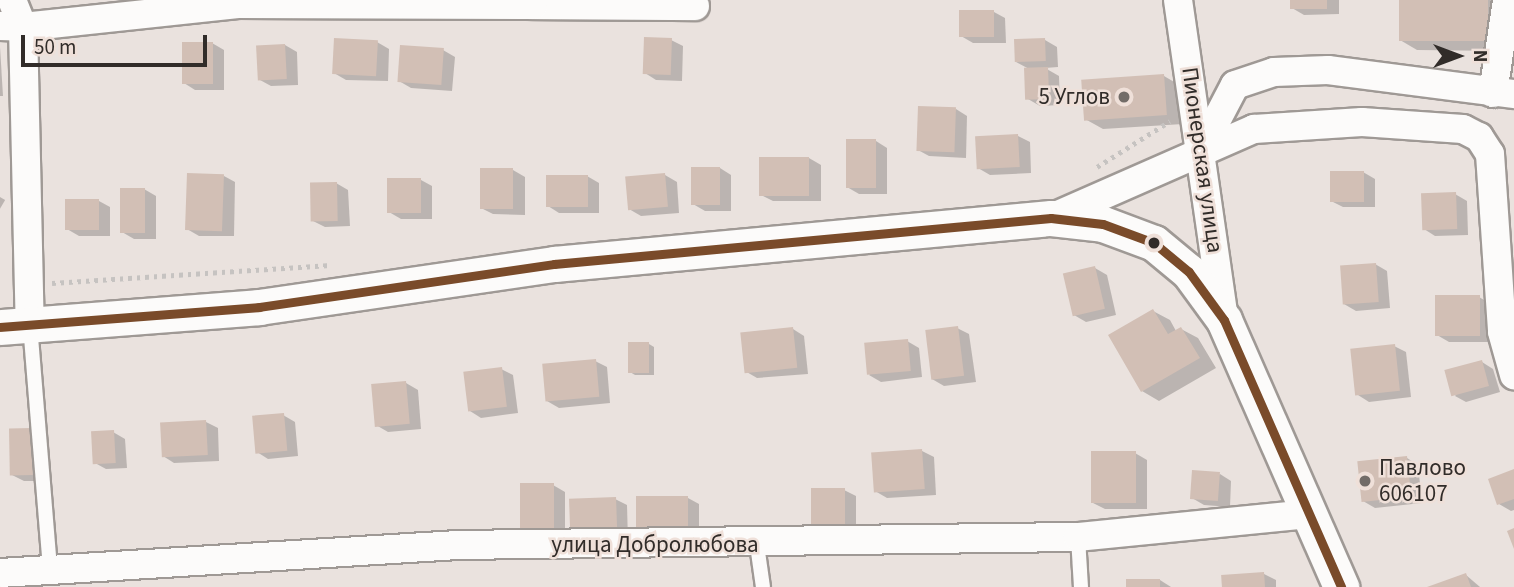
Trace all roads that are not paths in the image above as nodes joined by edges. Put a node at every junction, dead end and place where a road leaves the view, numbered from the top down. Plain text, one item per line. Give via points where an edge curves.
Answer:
1 (12, 0) edge
2 (1178, 0) edge
3 (1507, 0) edge
4 (533, 3) edge
5 (695, 6) dead end
6 (11, 26) edge
7 (1504, 93) edge
8 (1200, 150) junction
9 (1504, 193) edge
10 (1051, 218) junction
11 (1224, 320) junction
12 (15, 326) edge
13 (1514, 375) edge
14 (1310, 514) junction
15 (1078, 537) junction
16 (757, 545) junction
17 (50, 570) junction
18 (0, 573) edge
19 (763, 587) edge
20 (1081, 587) edge
21 (1341, 587) edge

1 - 6 street
2 - 8 street, Пионерская улица
3 - 7 street
4 - 5 street
4 - 6 street via 238,4
6 - 12 street
7 - 8 street via 1328,70 1274,72 1236,85
8 - 9 street via 1254,129 1362,122 1462,129 1479,137
8 - 10 street
8 - 11 street, Пионерская улица
9 - 13 street via 1502,332
10 - 11 street, Пионерская улица via 1103,224 1154,243 1189,272
10 - 12 street, Пионерская улица via 554,264 259,307
11 - 14 street, Пионерская улица
12 - 17 lane
14 - 15 street, улица Добролюбова
14 - 21 street, Пионерская улица
15 - 16 street, улица Добролюбова
15 - 20 lane
16 - 17 street, улица Добролюбова via 456,545
16 - 19 lane
17 - 18 street, улица Добролюбова

